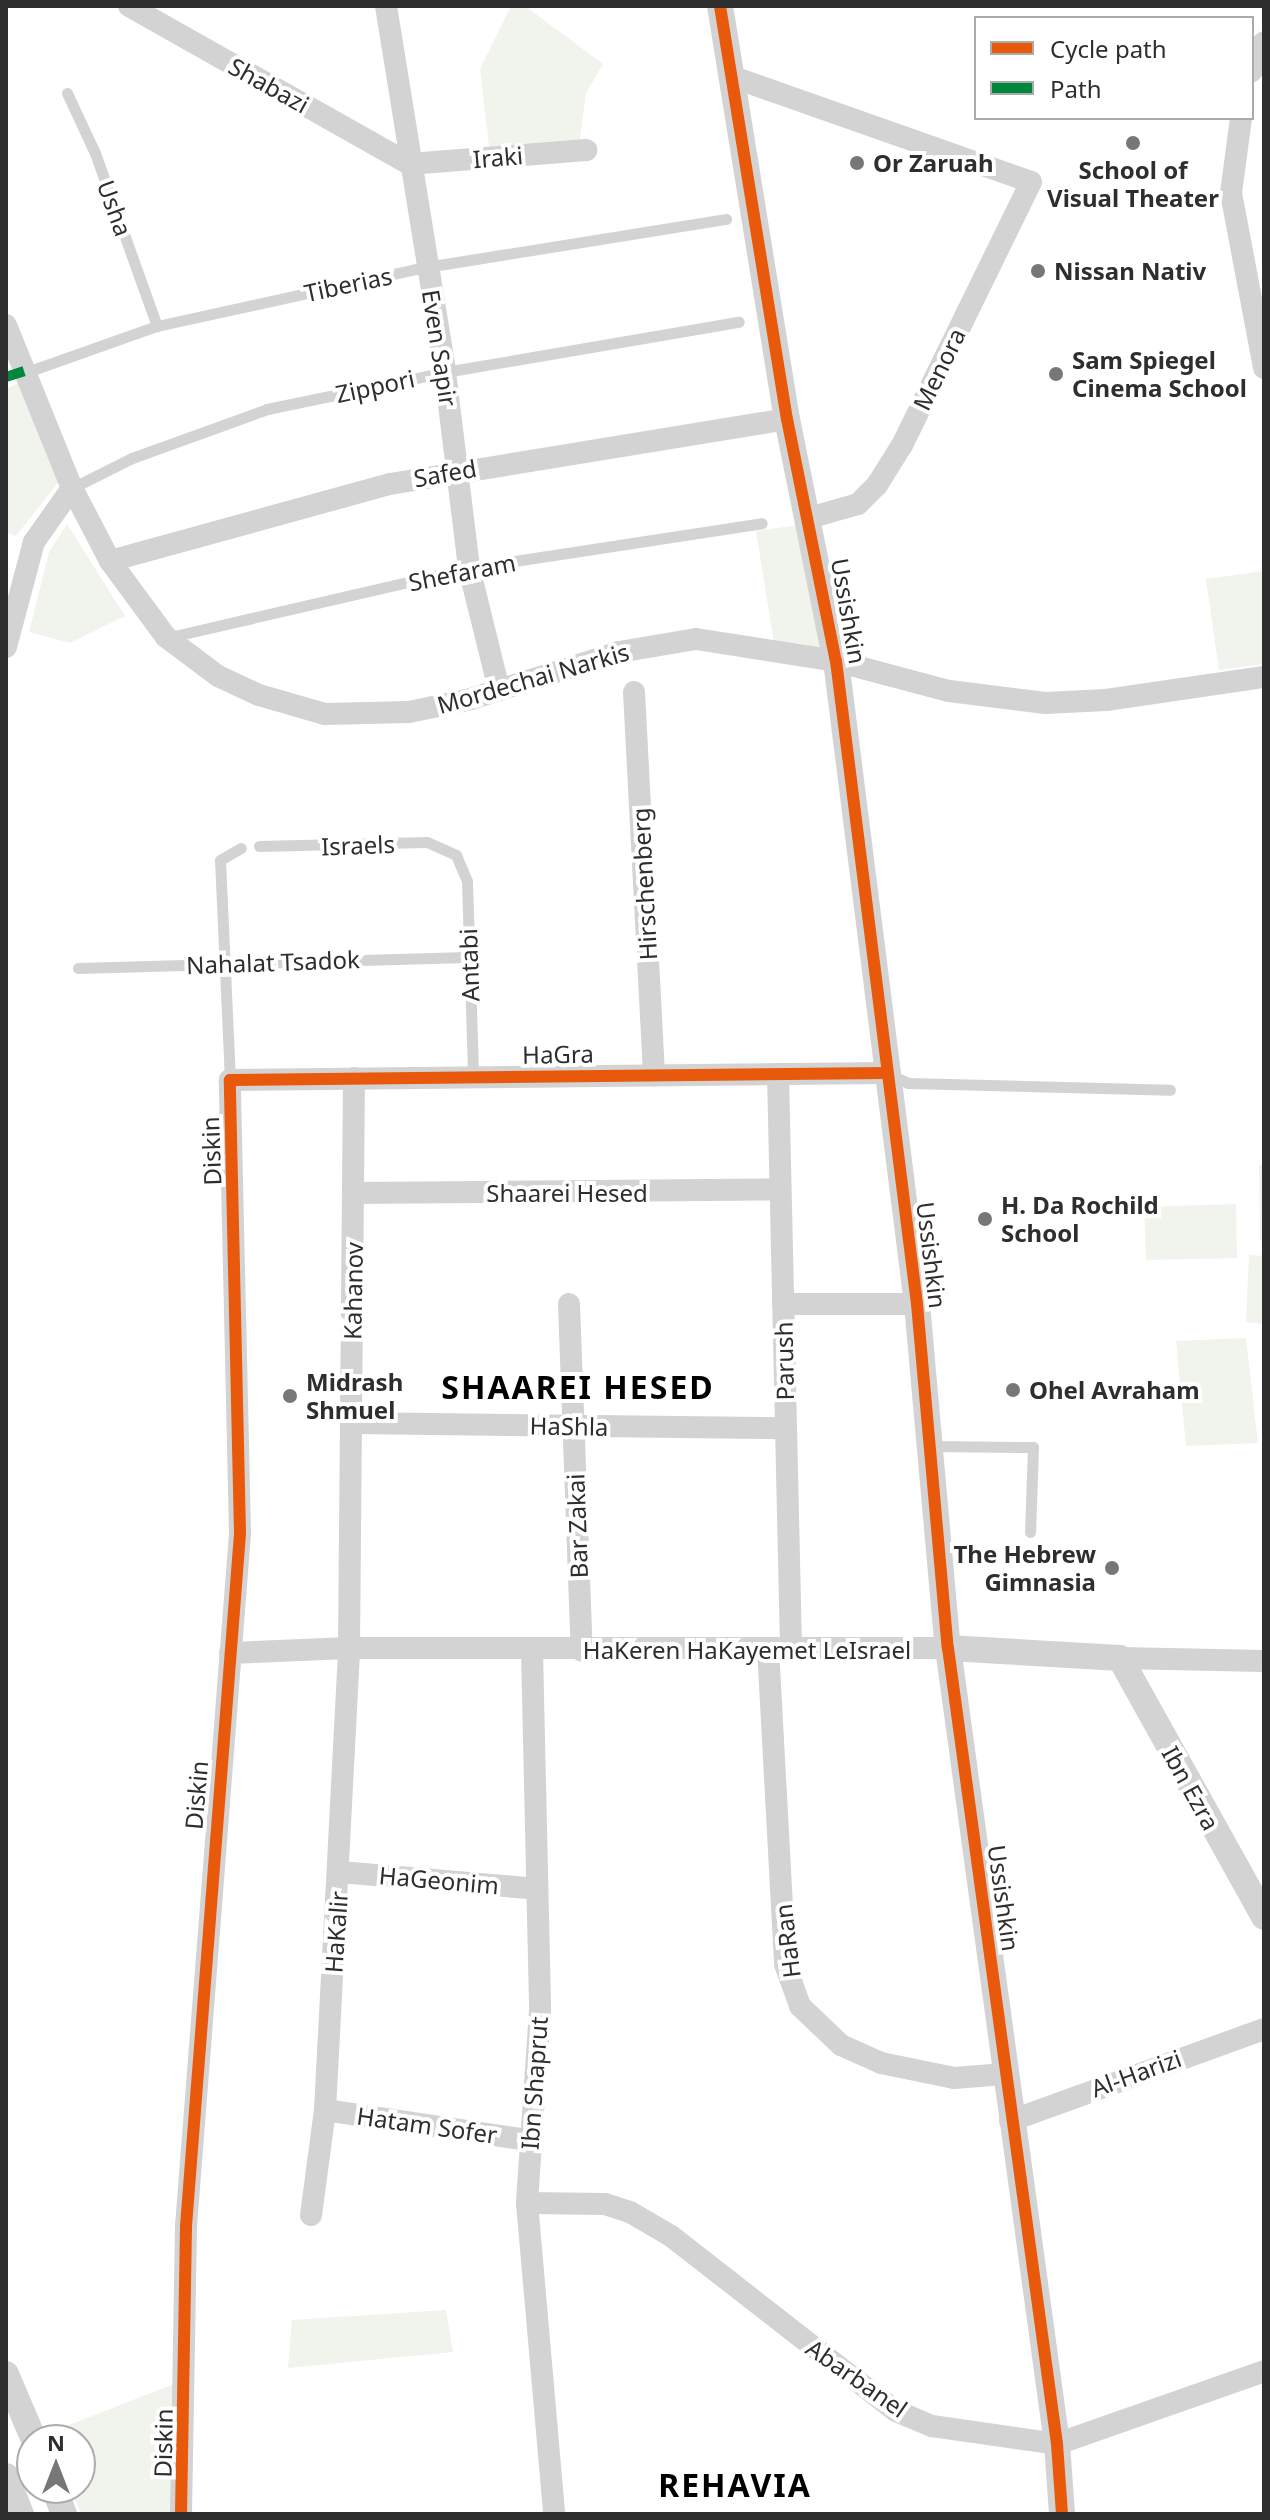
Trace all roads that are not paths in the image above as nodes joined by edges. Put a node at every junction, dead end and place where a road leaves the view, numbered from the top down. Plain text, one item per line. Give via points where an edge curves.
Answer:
1 (129, 6) edge
2 (386, 6) edge
3 (720, 6) edge
4 (1264, 42) edge
5 (1254, 66) edge
6 (730, 76) junction
7 (67, 93) dead end
8 (1241, 120) edge
9 (586, 150) dead end
10 (409, 164) junction
11 (726, 219) dead end
12 (426, 267) junction
13 (739, 322) dead end
14 (6, 325) edge
15 (157, 326) junction
16 (1264, 368) edge
17 (445, 372) junction
18 (24, 373) junction
19 (787, 419) junction
20 (459, 470) junction
21 (72, 488) junction
22 (809, 518) junction
23 (762, 523) dead end
24 (110, 561) junction
25 (469, 568) junction
26 (166, 637) junction
27 (6, 647) edge
28 (836, 661) junction
29 (1264, 677) edge
30 (499, 689) junction
31 (634, 692) dead end
32 (259, 846) dead end
33 (241, 848) dead end
34 (456, 855) joint
35 (468, 957) junction
36 (224, 963) junction
37 (78, 968) dead end
38 (886, 1073) junction
39 (778, 1074) junction
40 (654, 1075) junction
41 (473, 1077) junction
42 (354, 1078) junction
43 (230, 1080) junction
44 (1170, 1090) dead end
45 (780, 1189) junction
46 (354, 1193) junction
47 (569, 1304) dead end
48 (783, 1304) junction
49 (917, 1304) junction
50 (351, 1423) junction
51 (574, 1426) junction
52 (786, 1428) junction
53 (930, 1446) junction
54 (1030, 1532) dead end
55 (349, 1648) junction
56 (780, 1648) junction
57 (948, 1648) junction
58 (532, 1651) junction
59 (582, 1651) junction
60 (230, 1653) junction
61 (1120, 1658) junction
62 (1264, 1661) edge
63 (340, 1872) junction
64 (537, 1889) junction
65 (1264, 1917) edge
66 (1264, 2029) edge
67 (1005, 2074) junction
68 (325, 2110) junction
69 (1010, 2121) junction
70 (529, 2140) junction
71 (527, 2203) junction
72 (311, 2215) dead end
73 (1264, 2371) edge
74 (6, 2374) edge
75 (27, 2424) edge
76 (1057, 2444) junction
77 (6, 2476) edge
78 (21, 2514) edge
79 (181, 2514) edge
80 (554, 2514) edge
81 (1062, 2514) edge

1 - 10 street, Shabazi
2 - 10 street, Even Sapir
3 - 6 street, Ussishkin
4 - 5 street
6 - 19 street, Ussishkin
6 - 22 street, Menora via 1031,182 902,445 877,485 858,504
7 - 15 lane, Usha via 95,153
8 - 16 street via 1231,193
9 - 10 street, Iraki
10 - 12 street, Even Sapir
11 - 12 lane, Tiberias
12 - 15 lane, Tiberias
12 - 17 street, Even Sapir
13 - 17 lane, Zippori
14 - 18 street, Mordechai Narkis
15 - 18 lane, Tiberias
17 - 20 street, Even Sapir
17 - 21 lane, Zippori via 267,409 132,458
18 - 21 street, Mordechai Narkis
19 - 20 street, Safed
19 - 22 street, Ussishkin
20 - 24 street, Safed via 329,497
20 - 25 street, Even Sapir
21 - 24 street, Mordechai Narkis
21 - 27 street via 34,542
22 - 28 street, Ussishkin
23 - 25 lane, Shefaram
24 - 26 street, Mordechai Narkis
25 - 26 lane, Shefaram
25 - 30 street, Even Sapir
26 - 30 street, Mordechai Narkis via 218,676 259,695 325,714 409,712
28 - 29 street, Mordechai Narkis via 949,691 1045,703 1186,691
28 - 30 street, Mordechai Narkis via 696,639 619,652
28 - 38 street, Ussishkin
31 - 40 street, Hirschenberg
32 - 34 lane, Israels via 427,842
33 - 36 lane via 220,860
34 - 35 lane, Antabi via 467,881
35 - 36 lane, Nahalat Tsadok
35 - 41 lane, Antabi
36 - 37 lane, Nahalat Tsadok
36 - 43 lane
38 - 39 street, HaGra
38 - 44 lane via 908,1083
38 - 49 street, Ussishkin
39 - 40 street, HaGra
39 - 45 street, Parush
40 - 41 street, HaGra
41 - 42 street, HaGra
42 - 43 street, HaGra
42 - 46 street, Kahanov
43 - 60 street, Diskin via 240,1533
45 - 46 street, Shaarei Hesed
45 - 48 street, Parush
46 - 50 street, Kahanov
47 - 51 street, Bar Zakai
48 - 49 street
48 - 52 street, Parush
49 - 53 street, Ussishkin
50 - 51 street, HaShla
50 - 55 street, Kahanov
51 - 52 street, HaShla
51 - 59 street, Bar Zakai
52 - 56 street, Parush
53 - 54 lane via 1033,1447
53 - 57 street, Ussishkin
55 - 58 street, HaKeren HaKayemet LeIsrael
55 - 60 street, HaKeren HaKayemet LeIsrael
55 - 63 street, HaKalir
56 - 57 street, HaKeren HaKayemet LeIsrael
56 - 59 street, HaKeren HaKayemet LeIsrael
56 - 67 street, HaRan via 785,1964 800,2006 841,2045 881,2063 954,2078
57 - 61 street, HaKeren HaKayemet LeIsrael
57 - 67 street, Ussishkin
58 - 59 street, HaKeren HaKayemet LeIsrael
58 - 64 street, Ibn Shaprut
60 - 79 street, Diskin via 186,2226
61 - 62 street, HaKeren HaKayemet LeIsrael
61 - 65 street, Ibn Ezra
63 - 64 street, HaGeonim
63 - 68 street, HaKalir
64 - 70 street, Ibn Shaprut via 540,2011
66 - 69 street, Al-Harizi
67 - 69 street, Ussishkin
68 - 70 street, Hatam Sofer
68 - 72 street, HaKalir
69 - 76 street, Ussishkin
70 - 71 street, Ibn Shaprut
71 - 76 street, Abarbanel via 605,2204 630,2212 671,2236 896,2411 932,2426
71 - 80 street, Ibn Shaprut
73 - 76 street, Abarbanel
74 - 75 street
76 - 81 street, Ussishkin
77 - 78 street

